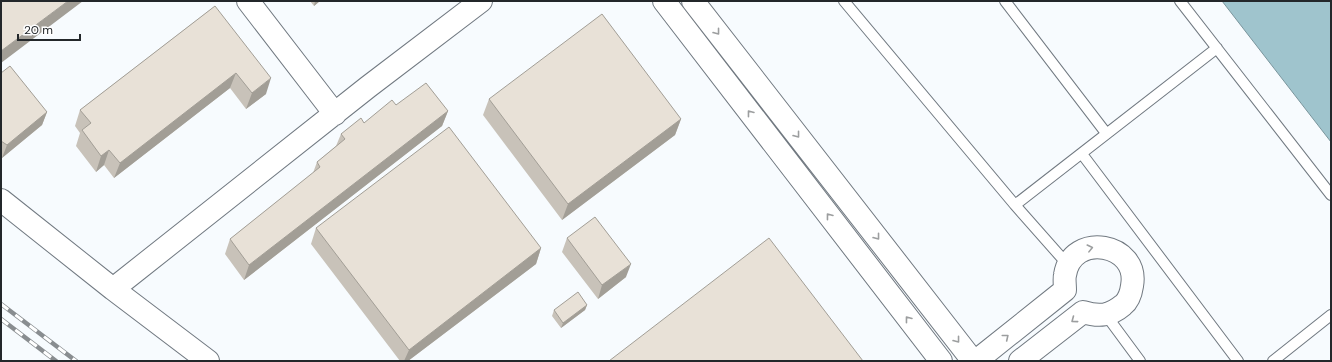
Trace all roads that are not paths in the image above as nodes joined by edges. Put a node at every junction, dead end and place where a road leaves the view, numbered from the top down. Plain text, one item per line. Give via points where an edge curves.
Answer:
1 (248, 1) edge
2 (481, 1) edge
3 (664, 1) edge
4 (693, 1) edge
5 (844, 1) edge
6 (1005, 1) edge
7 (1180, 1) edge
8 (1217, 48) junction
9 (334, 114) junction
10 (1106, 133) junction
11 (1082, 154) junction
12 (1331, 196) edge
13 (1, 200) edge
14 (1015, 205) junction
15 (1068, 265) junction
16 (113, 289) junction
17 (1106, 315) junction
18 (1331, 315) edge
19 (208, 361) edge
20 (941, 361) edge
21 (974, 361) edge
22 (1020, 361) edge
23 (1140, 361) edge
24 (1238, 361) edge
25 (1273, 361) edge

1 - 9 street
2 - 9 street
20 -> 3 street
4 -> 21 street
5 - 14 lane
6 - 10 lane
7 - 8 lane
8 - 10 lane
8 - 12 lane
9 - 16 street
10 - 11 lane
11 - 14 lane
11 - 24 lane
13 - 16 street
14 - 15 lane
15 -> 17 street via 1075,255 1085,249 1096,247 1118,252 1126,261 1133,282 1130,294 1125,304
21 -> 15 street via 1065,290 1064,275
16 - 19 street
17 -> 22 street via 1083,312
17 - 23 lane
18 - 25 lane

